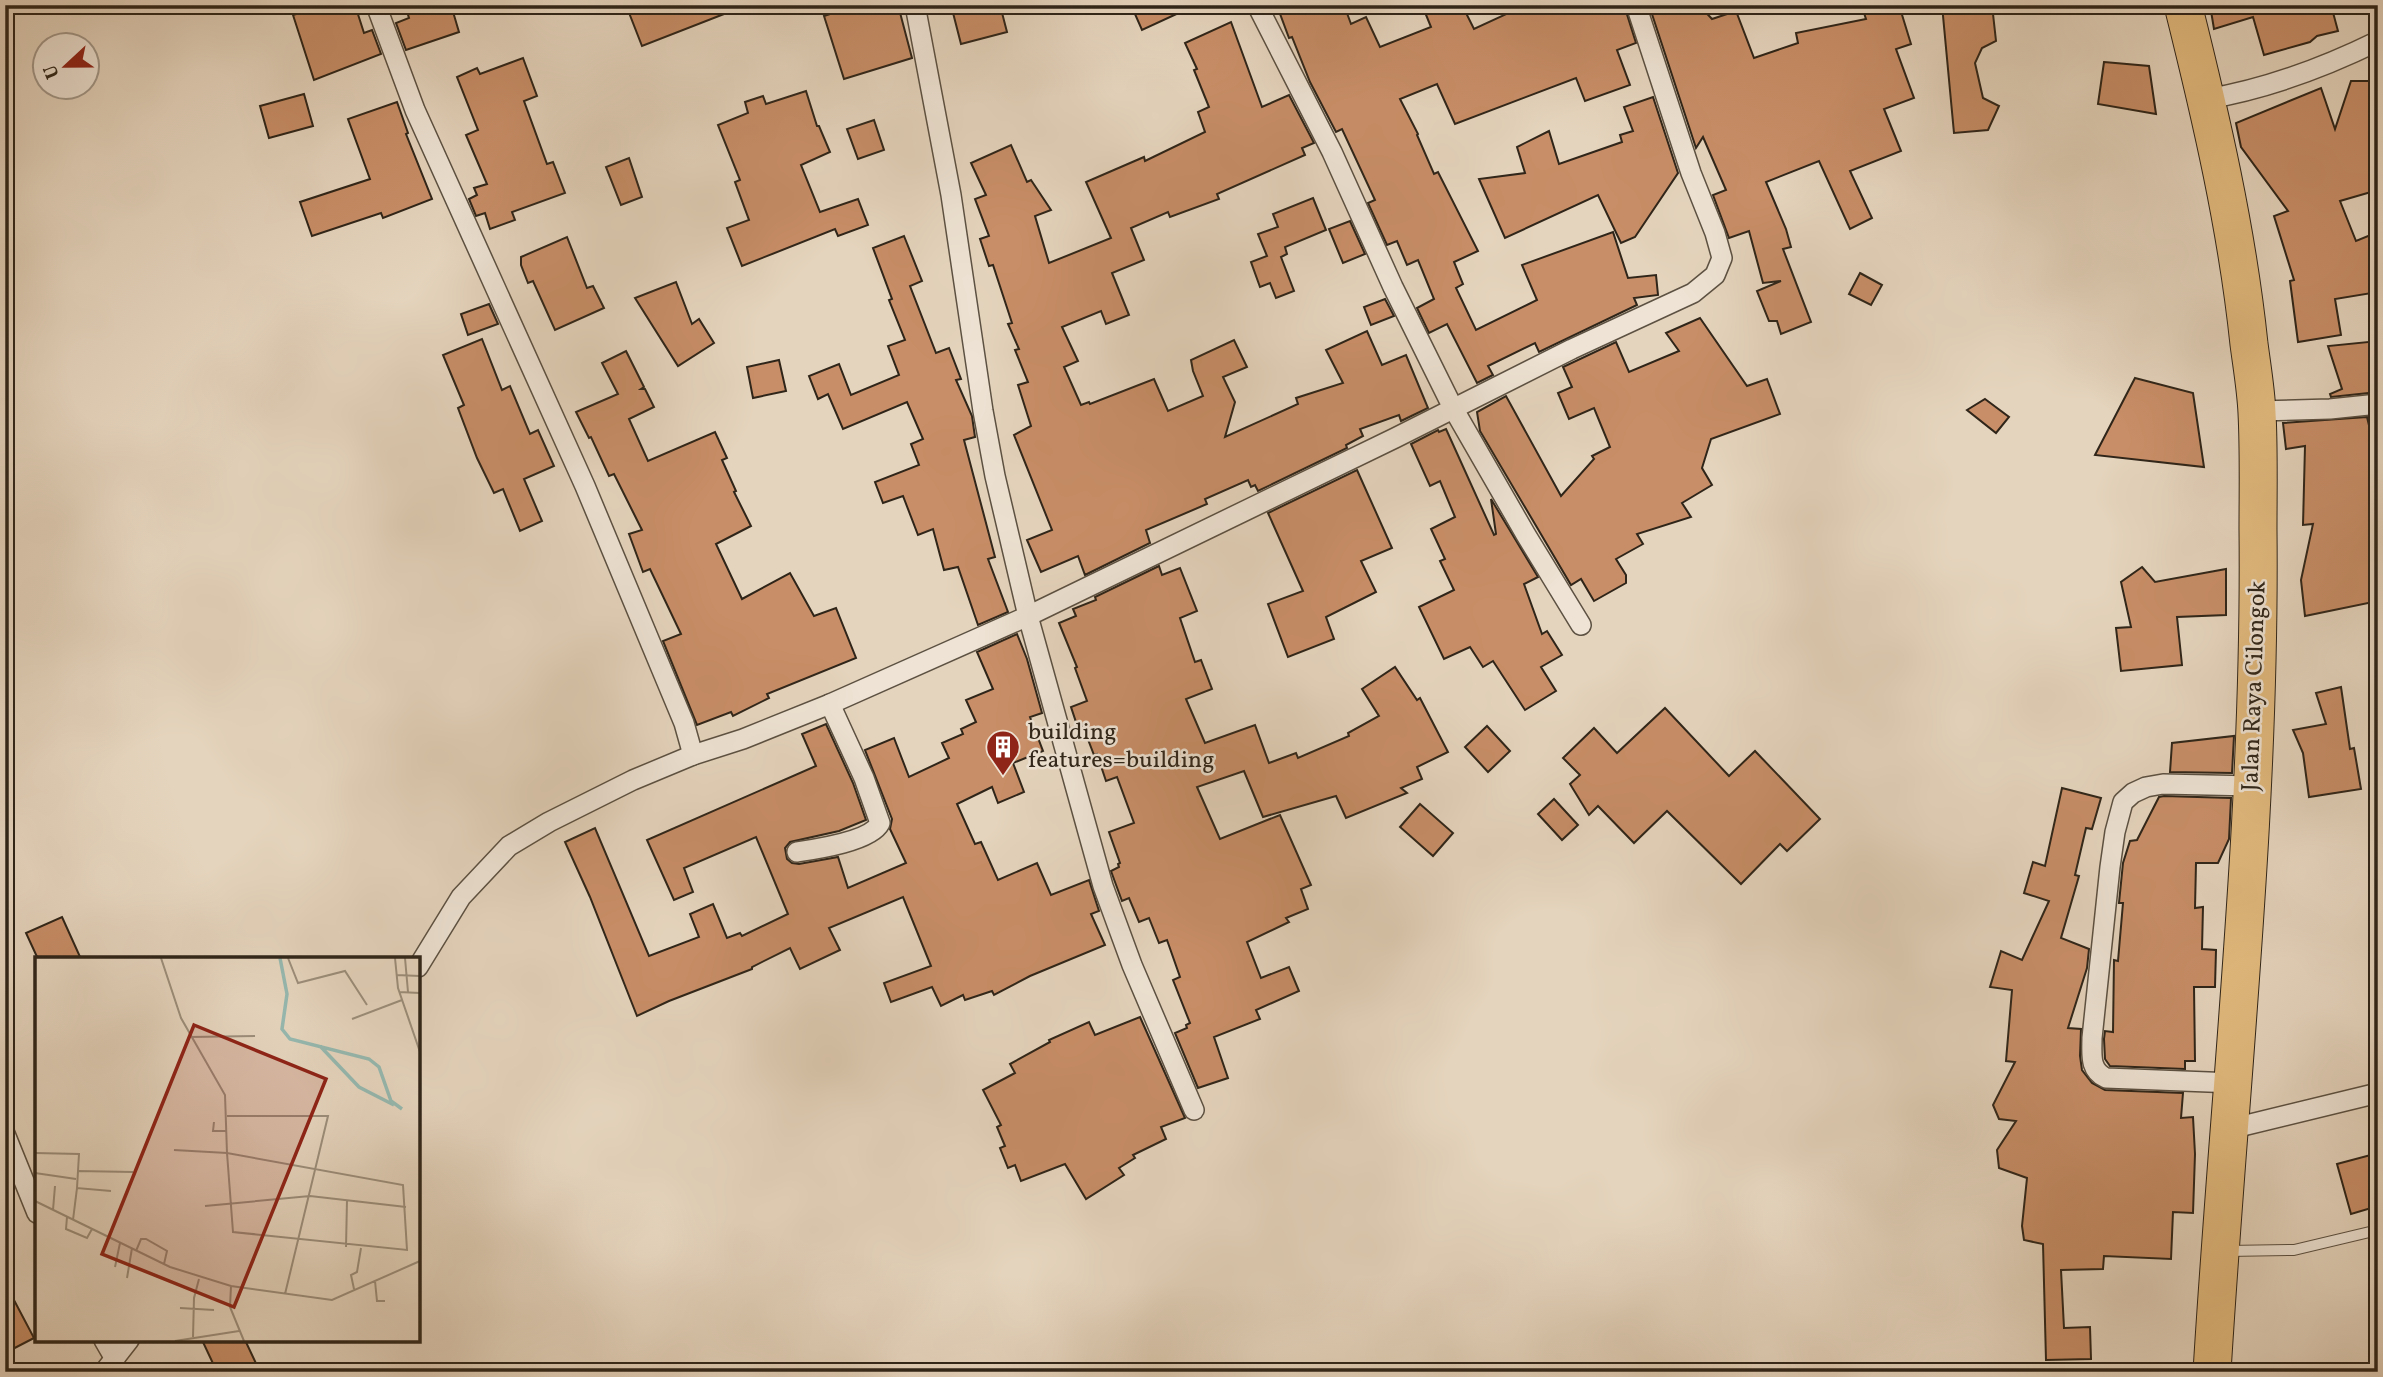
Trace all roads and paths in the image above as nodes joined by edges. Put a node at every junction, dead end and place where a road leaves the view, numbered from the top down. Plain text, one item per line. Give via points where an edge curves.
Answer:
1 (376, 5) edge
2 (915, 5) edge
3 (1257, 5) edge
4 (1636, 5) edge
5 (2183, 5) edge
6 (2378, 41) edge
7 (2207, 99) junction
8 (2378, 404) edge
9 (1453, 408) junction
10 (2257, 411) junction
11 (1028, 616) junction
12 (1581, 625) dead end
13 (830, 704) junction
14 (693, 755) junction
15 (2253, 786) junction
16 (797, 852) dead end
17 (420, 964) edge
18 (2234, 1083) junction
19 (2378, 1093) edge
20 (1194, 1111) dead end
21 (2230, 1129) junction
22 (5, 1134) edge
23 (35, 1208) edge
24 (2378, 1230) edge
25 (2219, 1251) junction
26 (104, 1342) edge
27 (128, 1342) edge
28 (110, 1366) edge
29 (2212, 1372) edge

1 - 14 street via 415,110 585,486 684,723
2 - 11 street via 995,476
3 - 9 street
4 - 9 street via 1715,233 1722,258 1715,275 1693,293
5 - 7 highway, Jalan Raya Cilongok
6 - 7 street via 2275,84
7 - 10 highway, Jalan Raya Cilongok via 2243,284
8 - 10 street
9 - 11 street
9 - 12 street
10 - 15 highway, Jalan Raya Cilongok via 2259,613
11 - 13 street
11 - 20 street via 1103,886
13 - 14 street
13 - 16 street via 880,823 872,832 831,847
14 - 17 street via 621,786 509,846 461,897
15 - 18 highway, Jalan Raya Cilongok
15 - 18 street via 2163,784 2146,787 2123,802 2110,867 2092,1038 2092,1063 2106,1078
18 - 21 highway, Jalan Raya Cilongok
19 - 21 street
21 - 25 highway, Jalan Raya Cilongok
22 - 23 street
24 - 25 lane via 2294,1250
25 - 29 highway, Jalan Raya Cilongok
26 - 28 street
27 - 28 street

